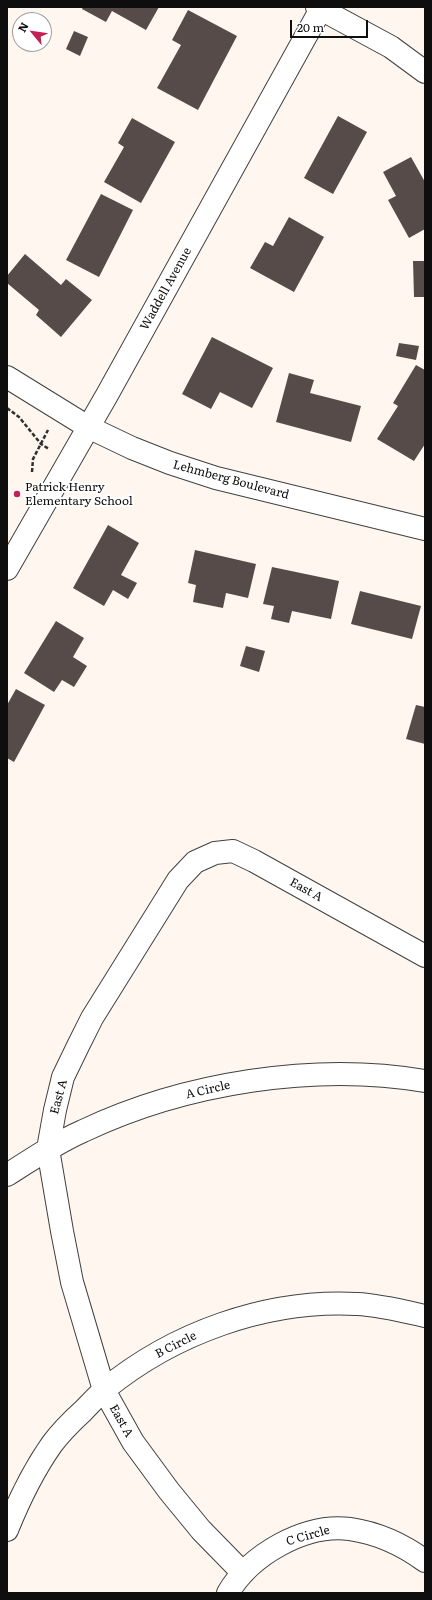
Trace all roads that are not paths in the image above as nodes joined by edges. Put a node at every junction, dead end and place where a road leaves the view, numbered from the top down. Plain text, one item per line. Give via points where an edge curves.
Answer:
1 (320, 8) edge
2 (425, 72) edge
3 (7, 376) edge
4 (88, 427) junction
5 (425, 529) edge
6 (7, 569) edge
7 (425, 956) edge
8 (425, 1082) edge
9 (48, 1149) junction
10 (7, 1175) edge
11 (425, 1316) edge
12 (104, 1390) junction
13 (7, 1530) edge
14 (425, 1561) edge
15 (243, 1572) junction
16 (228, 1593) edge

1 - 2 street via 391,46
1 - 4 street, Waddell Avenue
3 - 4 street, Lehmberg Boulevard
4 - 5 street, Lehmberg Boulevard via 132,448 216,478
4 - 6 street, Waddell Avenue
7 - 9 street, East A via 233,851 215,853 195,862 178,880 92,1018 64,1078 54,1110
8 - 9 street, A Circle via 350,1074 240,1082 116,1116
9 - 10 street, A Circle
9 - 12 street, East A via 72,1282
11 - 12 street, B Circle via 357,1304 320,1304 250,1315 167,1348 130,1370
12 - 13 street, B Circle via 53,1443 31,1477
12 - 15 street, East A via 133,1442 169,1491 201,1530
14 - 15 street, C Circle via 384,1538 349,1529 331,1529 283,1543
15 - 16 street, C Circle

